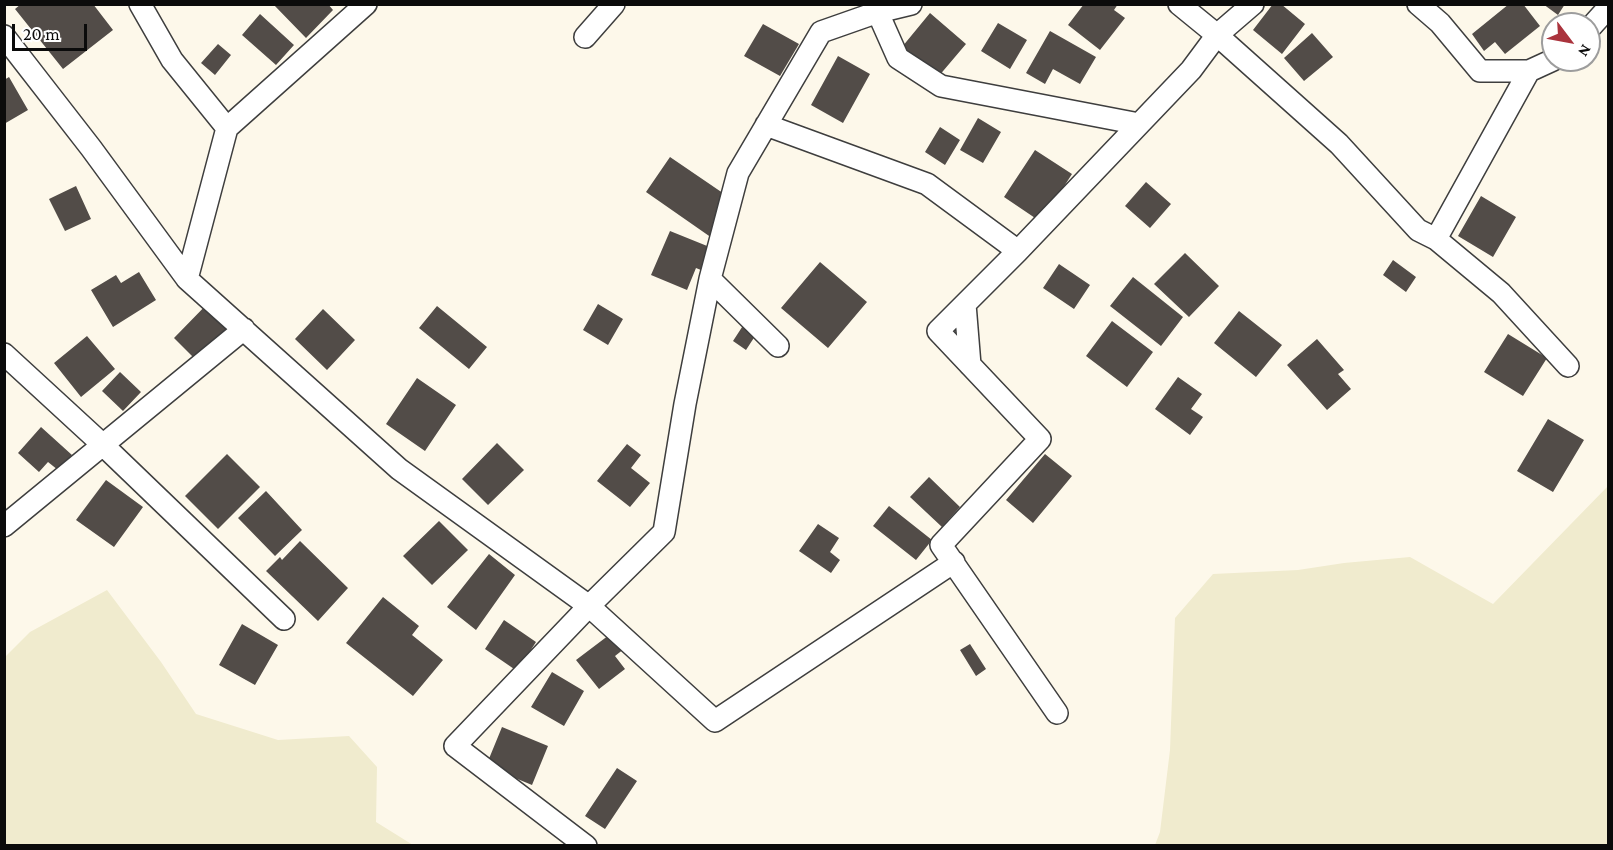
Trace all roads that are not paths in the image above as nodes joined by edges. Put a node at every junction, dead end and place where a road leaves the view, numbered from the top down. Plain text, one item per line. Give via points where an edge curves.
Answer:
1 (140, 4) edge
2 (366, 4) edge
3 (614, 4) edge
4 (911, 4) edge
5 (1179, 4) edge
6 (1253, 4) edge
7 (1418, 4) edge
8 (876, 8) edge
9 (1217, 35) junction
10 (4, 36) edge
11 (585, 38) dead end
12 (1541, 66) edge
13 (1529, 71) junction
14 (1139, 124) junction
15 (766, 125) junction
16 (227, 128) junction
17 (1436, 239) junction
18 (1018, 251) junction
19 (187, 279) junction
20 (710, 279) junction
21 (965, 304) junction
22 (244, 329) junction
23 (778, 346) dead end
24 (4, 354) edge
25 (970, 365) junction
26 (1568, 366) dead end
27 (103, 445) junction
28 (4, 526) edge
29 (954, 562) junction
30 (589, 606) junction
31 (284, 619) dead end
32 (1057, 713) dead end
33 (586, 846) edge

1 - 16 street via 172,60
2 - 16 street
3 - 11 street
4 - 8 street
5 - 9 street
6 - 9 street
7 - 13 street via 1440,23 1480,71
8 - 14 street via 898,58 941,86
8 - 15 street via 821,32
9 - 14 street via 1191,70
9 - 17 street via 1339,144 1418,230
10 - 19 street
12 - 13 street
13 - 17 street
14 - 18 street
15 - 18 street via 927,184
15 - 20 street via 738,173
16 - 19 street
17 - 26 street via 1501,293
18 - 21 street
19 - 22 street
20 - 23 street
20 - 30 street via 664,532
21 - 25 street
21 - 25 street via 938,331
22 - 27 street
22 - 30 street via 399,469
24 - 27 street
25 - 29 street via 1040,439 941,545
27 - 28 street
27 - 31 street
29 - 30 street via 715,721
29 - 32 street
30 - 33 street via 455,746

